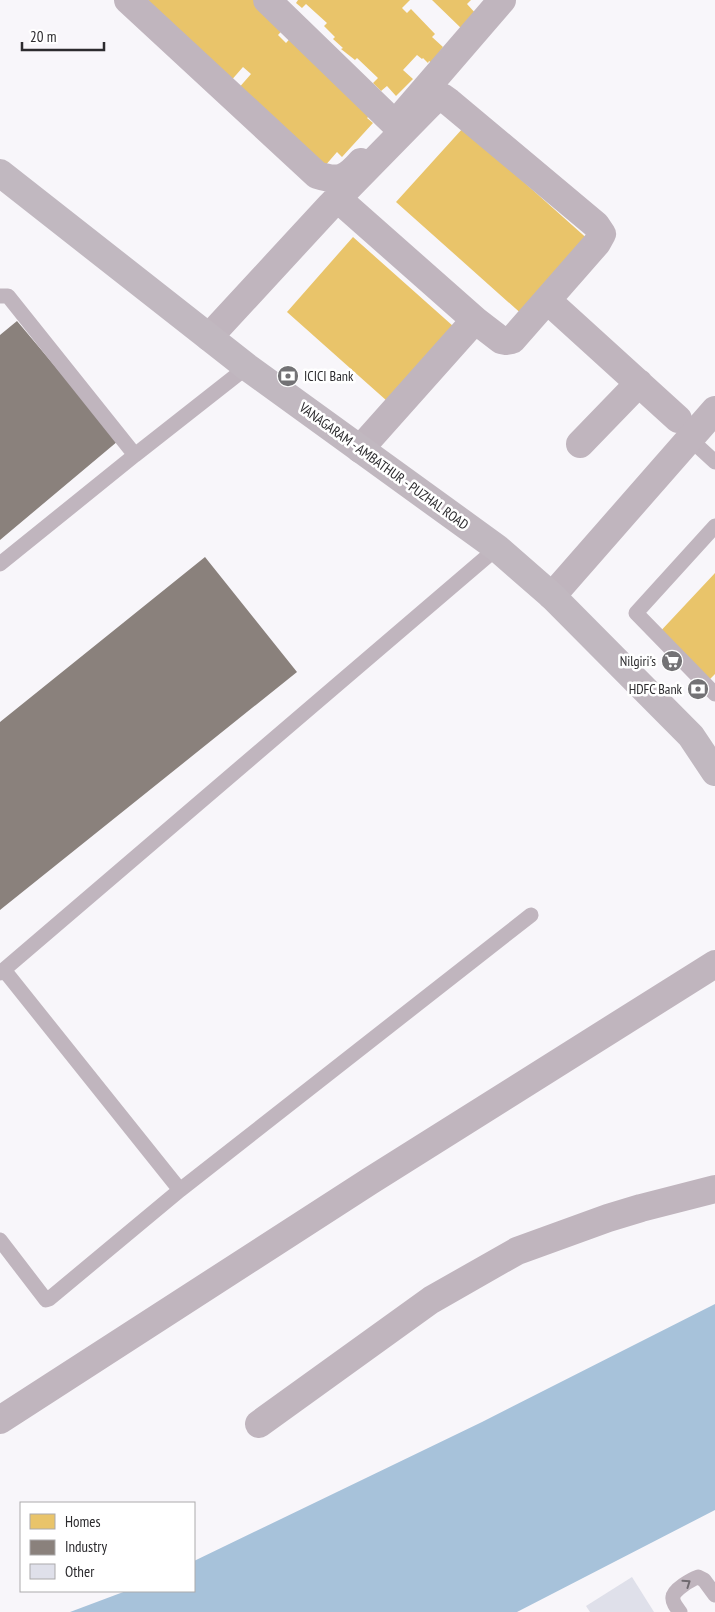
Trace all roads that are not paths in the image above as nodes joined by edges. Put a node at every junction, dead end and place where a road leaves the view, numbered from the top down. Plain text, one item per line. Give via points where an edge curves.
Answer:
1 (128, 0) edge
2 (266, 0) edge
3 (502, 0) edge
4 (395, 124) junction
5 (0, 173) edge
6 (338, 199) junction
7 (0, 296) edge
8 (547, 300) junction
9 (475, 320) junction
10 (209, 337) junction
11 (247, 367) junction
12 (639, 383) junction
13 (715, 410) edge
14 (684, 429) junction
15 (580, 444) dead end
16 (360, 449) junction
17 (135, 454) junction
18 (715, 462) edge
19 (715, 526) edge
20 (497, 548) junction
21 (0, 564) edge
22 (552, 596) junction
23 (715, 694) edge
24 (715, 772) edge
25 (531, 915) dead end
26 (715, 964) edge
27 (2, 972) edge
28 (715, 1189) edge
29 (180, 1190) junction
30 (0, 1240) edge
31 (0, 1420) edge
32 (259, 1424) dead end
33 (715, 1595) edge
34 (680, 1612) edge

1 - 4 street via 316,175 328,179 345,178
2 - 4 street
3 - 4 street
5 - 10 main road, VANAGARAM - AMBATHUR - PUZHAL ROAD
6 - 8 street via 436,98 442,97 601,230 597,243
6 - 9 street
6 - 10 street
7 - 17 lane via 8,296
8 - 9 street via 512,340 501,340
8 - 12 street
9 - 16 street
10 - 11 main road, VANAGARAM - AMBATHUR - PUZHAL ROAD
11 - 16 main road, VANAGARAM - AMBATHUR - PUZHAL ROAD
11 - 17 lane
12 - 14 street
12 - 15 street
13 - 14 street
14 - 18 lane
14 - 22 street
16 - 20 main road, VANAGARAM - AMBATHUR - PUZHAL ROAD
17 - 21 lane
19 - 23 lane via 636,613
20 - 22 main road, VANAGARAM - AMBATHUR - PUZHAL ROAD
20 - 27 lane
22 - 24 main road, VANAGARAM - AMBATHUR - PUZHAL ROAD via 691,736
25 - 29 lane
26 - 31 street
27 - 29 lane
28 - 32 street via 625,1213 517,1251 431,1300
29 - 30 lane via 46,1300
34 -> 33 lane via 672,1595 694,1578 704,1580

